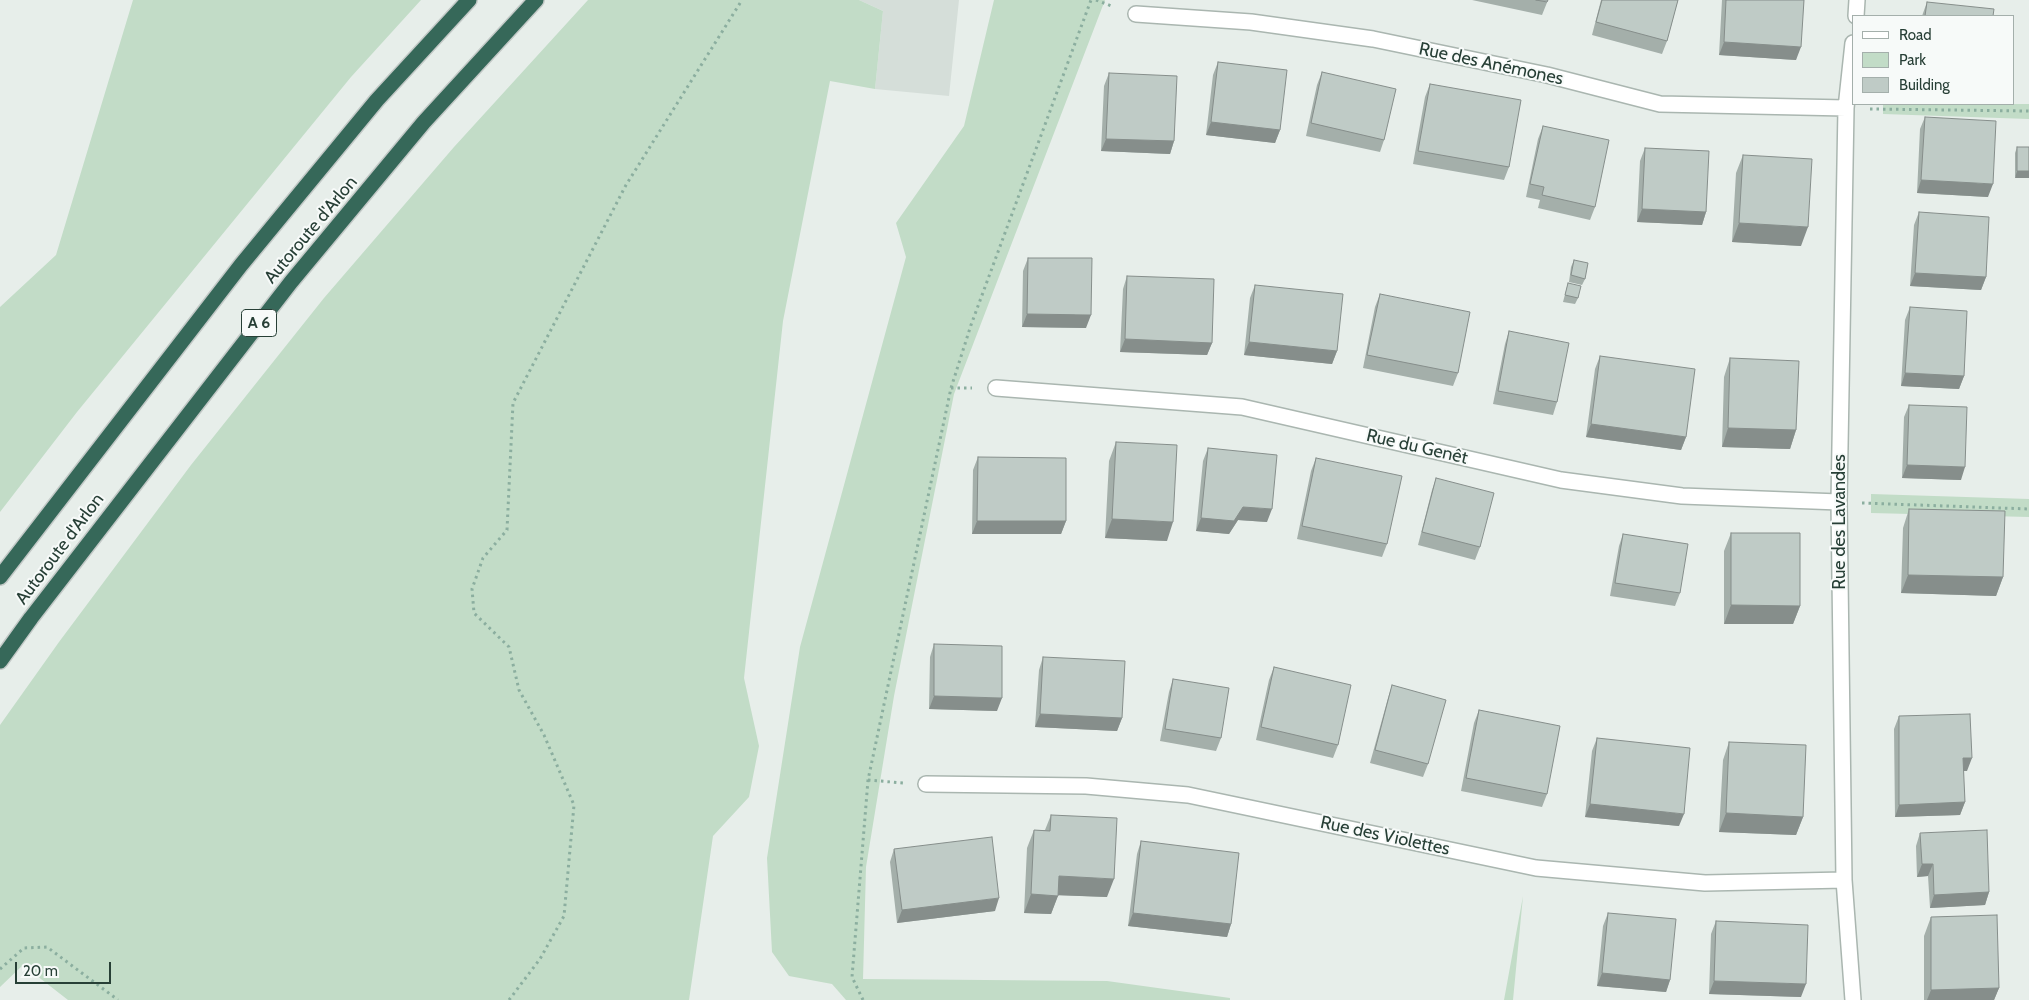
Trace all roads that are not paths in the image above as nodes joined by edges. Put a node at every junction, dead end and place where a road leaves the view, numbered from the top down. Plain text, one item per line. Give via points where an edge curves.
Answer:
1 (468, 0) edge
2 (536, 0) edge
3 (1857, 0) edge
4 (1136, 14) dead end
5 (1856, 15) edge
6 (1852, 52) edge
7 (1846, 108) junction
8 (996, 388) dead end
9 (1839, 502) junction
10 (0, 577) edge
11 (0, 662) edge
12 (926, 784) road end
13 (1844, 880) junction
14 (1853, 1000) edge

1 - 10 highway, Autoroute d'Arlon via 377,100 241,265
2 - 11 highway, Autoroute d'Arlon / A 6 via 424,122 291,282
3 - 5 street
4 - 7 street, Rue des Anémones via 1251,22 1373,39 1547,75 1660,104
6 - 7 street, Rue des Lavandes
7 - 9 street, Rue des Lavandes
8 - 9 street, Rue du Genêt via 1242,407 1561,480 1682,496
9 - 13 street, Rue des Lavandes
12 - 13 street, Rue des Violettes via 1086,786 1188,795 1536,868 1705,884
13 - 14 street, Rue des Lavandes

